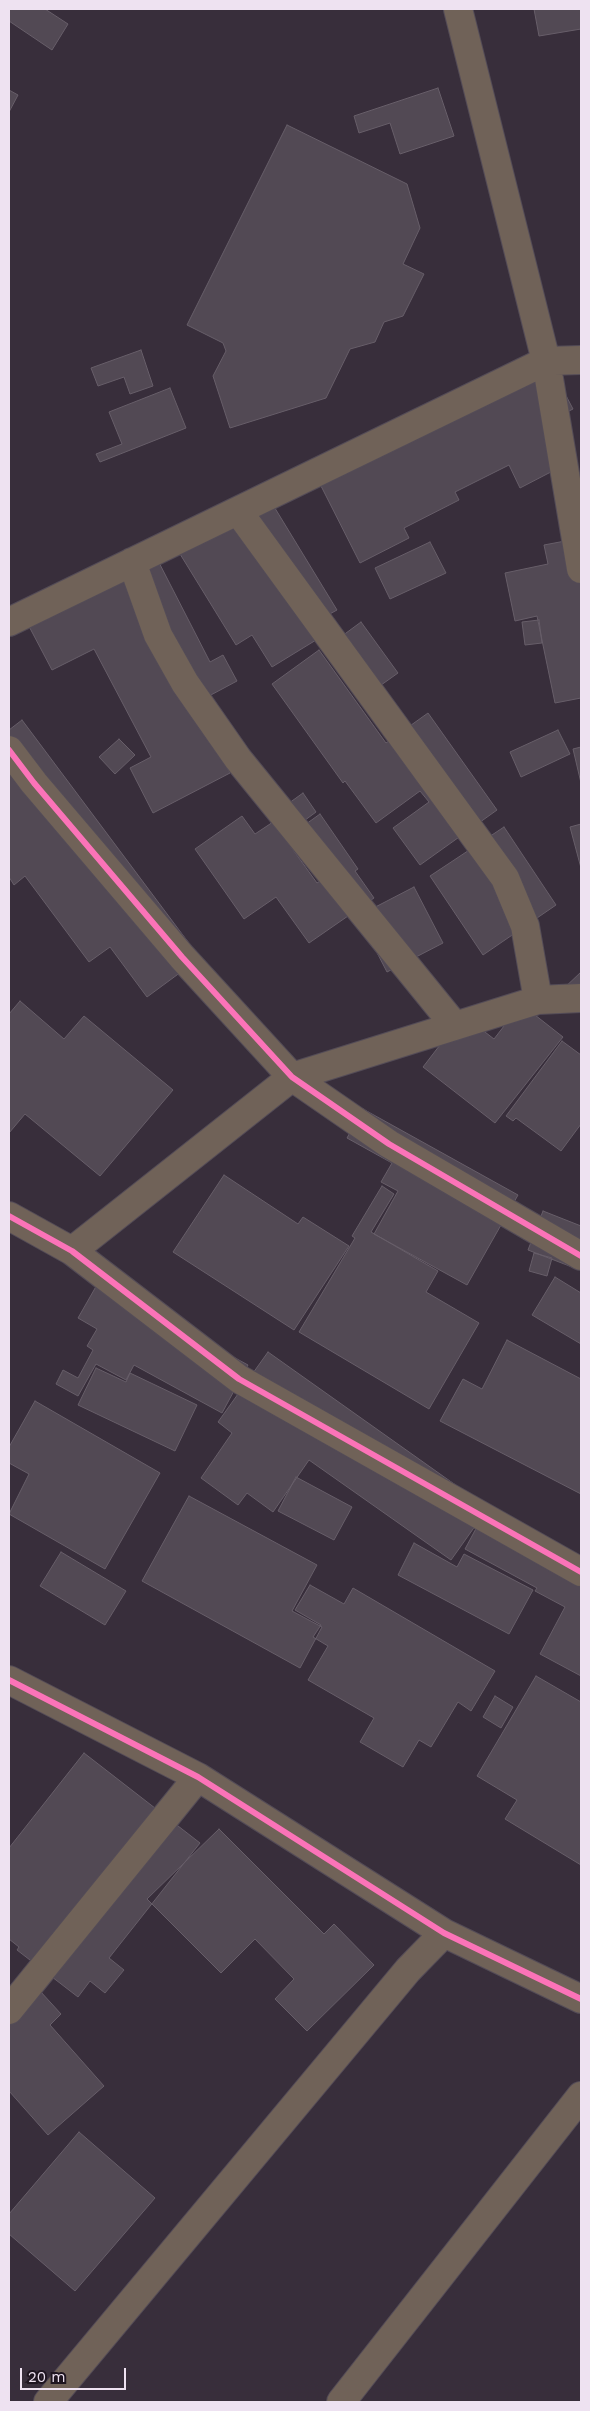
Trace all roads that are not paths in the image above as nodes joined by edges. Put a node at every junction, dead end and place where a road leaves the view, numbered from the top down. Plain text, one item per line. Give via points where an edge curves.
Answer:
1 (458, 9) edge
2 (581, 360) edge
3 (546, 361) junction
4 (238, 511) junction
5 (577, 515) edge
6 (132, 562) junction
7 (581, 569) edge
8 (9, 622) edge
9 (9, 750) edge
10 (581, 998) edge
11 (538, 1000) junction
12 (455, 1026) junction
13 (292, 1078) junction
14 (9, 1216) edge
15 (72, 1251) junction
16 (581, 1256) edge
17 (581, 1572) edge
18 (9, 1680) edge
19 (198, 1777) junction
20 (444, 1933) junction
21 (581, 1999) edge
22 (9, 2010) edge
23 (581, 2096) edge
24 (48, 2402) edge
25 (341, 2402) edge

1 - 3 street
2 - 3 street
3 - 4 street
3 - 5 street
4 - 6 street
4 - 11 street via 505,878 525,926
5 - 7 street
6 - 8 street
6 - 12 street via 158,635 185,683 233,752
9 - 13 street via 170,942
10 - 11 street
11 - 12 street
12 - 13 street
13 - 15 street
13 - 16 street via 389,1144
14 - 15 street
15 - 17 street via 238,1380
18 - 19 street
19 - 20 street
19 - 22 street
20 - 21 street
20 - 24 street via 408,1970
23 - 25 street

